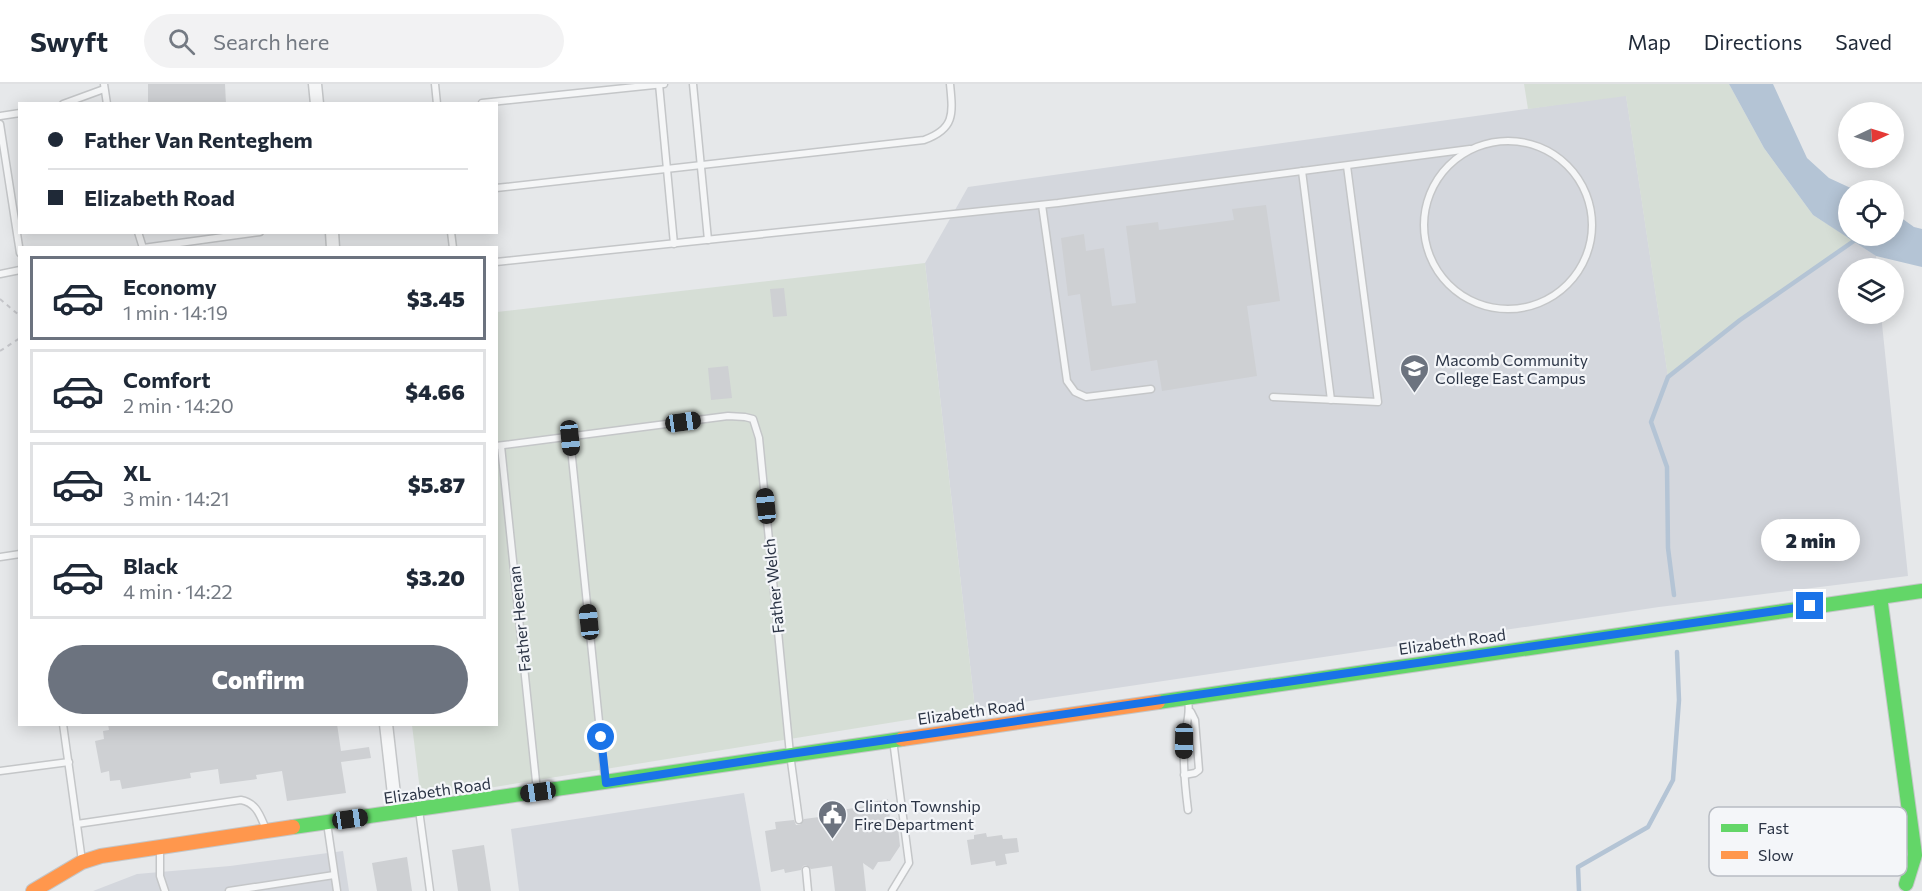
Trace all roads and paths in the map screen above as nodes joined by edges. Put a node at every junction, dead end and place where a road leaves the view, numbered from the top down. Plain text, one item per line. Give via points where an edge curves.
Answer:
1 (315, 84) edge
2 (435, 84) edge
3 (659, 84) edge
4 (664, 84) edge
5 (693, 84) edge
6 (950, 84) edge
7 (104, 86) edge
8 (68, 102) edge
9 (107, 102) edge
10 (317, 102) edge
11 (437, 102) edge
12 (491, 102) edge
13 (18, 113) edge
14 (0, 116) edge
15 (0, 124) edge
16 (1470, 150) junction
17 (700, 165) junction
18 (1347, 166) junction
19 (666, 169) junction
20 (1302, 171) junction
21 (498, 188) edge
22 (1041, 205) junction
23 (238, 234) edge
24 (708, 240) junction
25 (674, 244) junction
26 (19, 246) edge
27 (157, 246) edge
28 (498, 262) edge
29 (18, 270) edge
30 (0, 274) edge
31 (0, 299) edge
32 (18, 314) edge
33 (18, 339) edge
34 (0, 351) edge
35 (1152, 389) dead end
36 (1273, 397) dead end
37 (1331, 400) junction
38 (753, 419) joint
39 (570, 438) junction
40 (499, 446) edge
41 (18, 554) edge
42 (0, 557) edge
43 (1922, 591) edge
44 (1880, 597) junction
45 (1188, 696) junction
46 (1191, 712) junction
47 (63, 726) edge
48 (386, 726) edge
49 (892, 740) junction
50 (790, 754) junction
51 (69, 762) junction
52 (0, 771) edge
53 (1184, 775) junction
54 (606, 783) junction
55 (538, 792) junction
56 (419, 809) junction
57 (1188, 810) dead end
58 (396, 812) junction
59 (799, 820) dead end
60 (327, 822) junction
61 (77, 824) junction
62 (267, 831) junction
63 (160, 846) junction
64 (82, 862) junction
65 (806, 870) dead end
66 (334, 875) junction
67 (1906, 884) dead end
68 (33, 891) edge
69 (165, 891) edge
70 (230, 891) edge
71 (337, 891) edge
72 (430, 891) edge
73 (808, 891) edge
74 (892, 891) edge

1 - 10 street
2 - 11 lane
3 - 4 lane
3 - 12 lane
3 - 19 lane
5 - 17 lane
6 - 17 lane via 952,107 947,128 924,141
7 - 8 lane
7 - 9 lane
13 - 14 lane
15 - 26 lane
16 - 16 lane via 1487,142 1516,140 1544,147 1567,164 1584,187 1592,215 1591,242 1582,267 1564,288 1542,303 1515,309 1488,307 1464,297 1443,279 1429,256 1424,227 1427,199 1440,173
16 - 18 lane
17 - 19 lane
17 - 24 lane
18 - 20 lane
18 - 37 lane via 1378,402
19 - 21 lane
19 - 25 lane
20 - 22 lane
20 - 37 lane
22 - 24 lane
22 - 35 lane via 1067,381 1086,398
23 - 27 lane
24 - 25 lane
25 - 28 lane
29 - 30 lane
31 - 32 path
33 - 34 path
36 - 37 lane
38 - 39 lane, Father Heenan via 728,416
38 - 50 lane, Father Welch via 759,438
39 - 40 lane, Father Heenan
39 - 54 lane
40 - 55 lane, Father Heenan
41 - 42 lane
43 - 44 street, Elizabeth Road
44 - 45 street, Elizabeth Road
44 - 67 street via 1915,855
45 - 46 lane
45 - 49 street, Elizabeth Road
46 - 53 lane via 1186,722
46 - 53 lane via 1195,720 1198,770
47 - 51 lane
48 - 58 street
49 - 50 street, Elizabeth Road
49 - 74 lane via 909,863
50 - 54 street, Elizabeth Road
50 - 59 lane, Father Welch
51 - 52 lane
51 - 61 lane
53 - 57 lane
54 - 55 street, Elizabeth Road
55 - 56 street, Elizabeth Road
56 - 58 street, Elizabeth Road
56 - 72 lane
58 - 60 street, Elizabeth Road
60 - 62 street, Elizabeth Road
60 - 66 lane
61 - 62 lane via 241,800 256,808
61 - 64 lane
62 - 63 street, Elizabeth Road
63 - 64 street, Elizabeth Road
63 - 69 lane via 160,876
64 - 68 street, Elizabeth Road
65 - 73 lane
66 - 70 lane
66 - 71 lane

